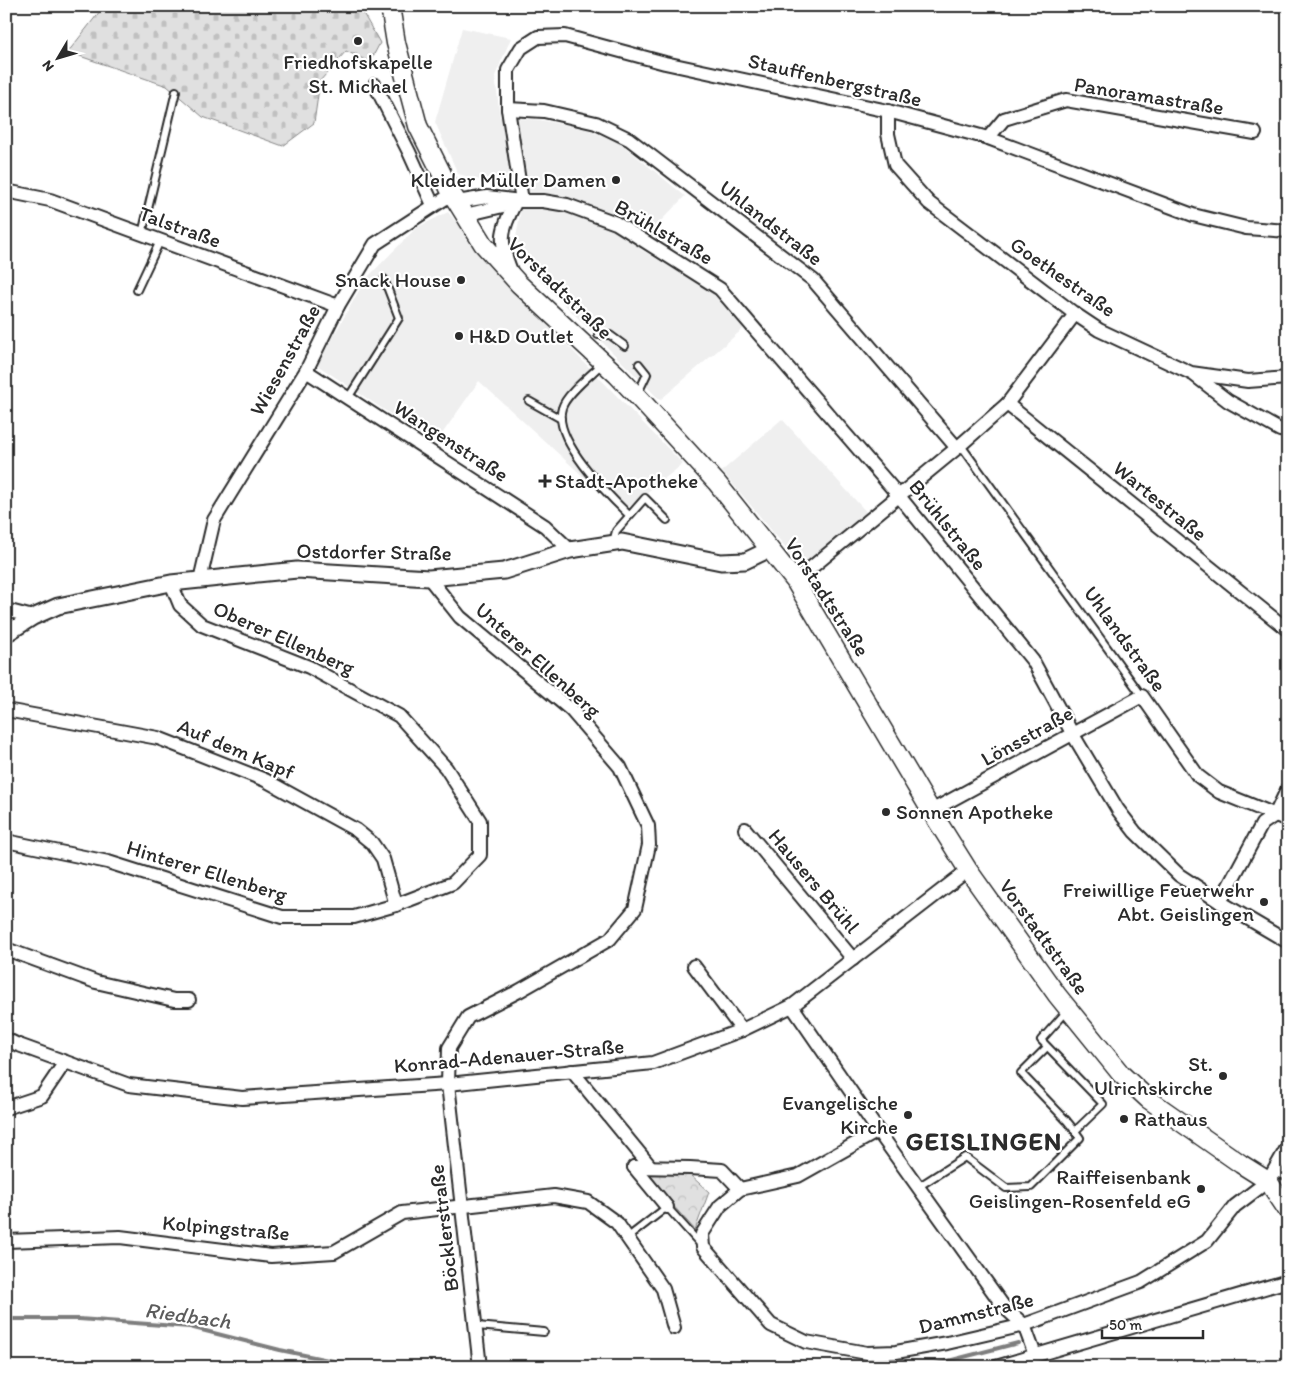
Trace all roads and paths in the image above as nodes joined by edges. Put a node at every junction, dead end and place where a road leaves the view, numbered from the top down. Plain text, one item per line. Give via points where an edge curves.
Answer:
1 (390, 9) edge
2 (375, 85) dead end
3 (176, 92) dead end
4 (508, 109) junction
5 (888, 110) junction
6 (1255, 133) dead end
7 (988, 138) junction
8 (6, 191) edge
9 (519, 202) junction
10 (458, 204) junction
11 (433, 205) junction
12 (1288, 231) edge
13 (142, 234) junction
14 (160, 241) junction
15 (514, 278) junction
16 (384, 279) dead end
17 (137, 290) dead end
18 (338, 306) junction
19 (1075, 314) junction
20 (598, 336) dead end
21 (625, 346) dead end
22 (604, 362) junction
23 (639, 364) dead end
24 (306, 371) junction
25 (1191, 373) junction
26 (1288, 378) edge
27 (637, 396) junction
28 (348, 398) junction
29 (529, 401) dead end
30 (1007, 404) junction
31 (560, 419) junction
32 (1288, 431) edge
33 (959, 446) junction
34 (899, 496) junction
35 (629, 515) junction
36 (666, 520) dead end
37 (612, 544) junction
38 (770, 549) junction
39 (570, 550) junction
40 (429, 578) junction
41 (200, 580) junction
42 (795, 581) junction
43 (171, 583) junction
44 (6, 610) edge
45 (33, 617) junction
46 (1288, 630) edge
47 (6, 634) edge
48 (1142, 696) junction
49 (6, 710) edge
50 (1072, 733) junction
51 (1288, 788) edge
52 (931, 811) junction
53 (1275, 815) junction
54 (1288, 820) edge
55 (745, 829) dead end
56 (6, 841) edge
57 (968, 870) junction
58 (1220, 902) junction
59 (396, 904) junction
60 (1288, 942) edge
61 (6, 949) edge
62 (853, 959) junction
63 (694, 966) dead end
64 (189, 1000) dead end
65 (792, 1006) junction
66 (1069, 1009) junction
67 (742, 1030) junction
68 (6, 1039) edge
69 (1047, 1047) junction
70 (65, 1062) junction
71 (572, 1071) junction
72 (448, 1084) junction
73 (6, 1108) edge
74 (1075, 1131) junction
75 (878, 1132) junction
76 (1288, 1146) edge
77 (650, 1166) junction
78 (1288, 1176) edge
79 (1270, 1177) junction
80 (918, 1187) junction
81 (740, 1189) junction
82 (461, 1206) junction
83 (667, 1207) junction
84 (1288, 1211) edge
85 (627, 1238) junction
86 (702, 1240) junction
87 (6, 1241) edge
88 (1288, 1281) edge
89 (1024, 1325) junction
90 (477, 1326) junction
91 (674, 1328) dead end
92 (544, 1332) dead end
93 (1035, 1356) junction
94 (480, 1367) edge
95 (996, 1367) edge

1 - 10 main road, Vorstadtstraße via 418,126
2 - 11 street
3 - 13 lane
4 - 5 street, Stauffenbergstraße via 508,70 521,48 538,37 565,36 665,62
4 - 9 street, Stauffenbergstraße
4 - 33 street, Uhlandstraße via 544,111 596,123 629,139 813,280
5 - 7 street, Stauffenbergstraße
5 - 19 street, Goethestraße via 888,134 895,165 928,203
6 - 7 street, Panoramastraße via 1066,100 1004,119
7 - 12 street, Stauffenbergstraße via 1193,215 1246,228
8 - 13 street, Talstraße via 50,200
9 - 10 street, Brühlstraße via 487,197
9 - 15 street via 505,225 502,240
9 - 34 street, Brühlstraße via 567,205 616,223 720,289
10 - 11 street, Wiesenstraße
10 - 15 main road, Vorstadtstraße via 483,244
11 - 18 street, Wiesenstraße via 375,244
13 - 14 street, Talstraße
14 - 17 lane
14 - 18 street, Talstraße
15 - 22 main road, Vorstadtstraße
16 - 28 lane via 399,318
18 - 24 street, Wiesenstraße
19 - 25 street, Goethestraße via 1098,330
19 - 30 street
20 - 21 lane via 610,335
22 - 27 main road, Vorstadtstraße
22 - 31 lane via 568,398
23 - 27 lane via 647,374
24 - 28 street, Wangenstraße
24 - 41 street, Wiesenstraße via 214,520
25 - 26 street, Goethestraße via 1248,381
25 - 32 street via 1228,401 1280,430
27 - 38 main road, Vorstadtstraße via 717,483
28 - 39 street, Wangenstraße via 545,526
29 - 31 lane
30 - 33 street
30 - 46 street, Wartestraße
31 - 35 lane via 577,455 603,490
33 - 34 street
33 - 48 lane, Uhlandstraße
34 - 42 street
34 - 50 street, Brühlstraße via 1034,661
35 - 36 lane via 645,498
35 - 37 lane via 616,531
37 - 38 street, Ostdorfer Straße via 622,542 721,562 745,561
37 - 39 street, Ostdorfer Straße
38 - 42 main road, Vorstadtstraße
39 - 40 street, Ostdorfer Straße via 504,572
40 - 41 street, Ostdorfer Straße via 297,570
40 - 72 street, Unterer Ellenberg via 460,617 571,710 620,767 648,826 648,845 635,909 610,939 468,1017 449,1048
41 - 43 street, Ostdorfer Straße
42 - 52 main road, Vorstadtstraße
43 - 45 street, Ostdorfer Straße via 58,606
43 - 59 street, Oberer Ellenberg via 180,605 202,625 309,667 399,716 446,768 480,821 480,855 453,883
44 - 45 street
45 - 47 street, Ostdorfer Straße
48 - 50 street, Lönsstraße
48 - 53 street, Uhlandstraße via 1198,776 1219,792
49 - 59 street, Auf dem Kapf via 158,738 265,780 356,830 372,843 384,859
50 - 52 street, Lönsstraße
50 - 58 street, Brühlstraße via 1118,810 1135,832 1180,874
51 - 53 street
52 - 57 main road, Vorstadtstraße
53 - 54 street, Uhlandstraße
53 - 58 street via 1262,824
55 - 62 street, Hausers Brühl
56 - 59 street, Hinterer Ellenberg via 108,862 282,917 354,917
57 - 62 street, Konrad-Adenauer-Straße
57 - 66 main road, Vorstadtstraße
58 - 60 street, Brühlstraße
61 - 64 street via 96,982 174,1000
62 - 65 street, Konrad-Adenauer-Straße
63 - 67 street
65 - 67 street, Konrad-Adenauer-Straße
65 - 75 street
66 - 69 lane via 1040,1040
66 - 79 main road, Vorstadtstraße via 1121,1074 1148,1098 1241,1164
67 - 71 street, Konrad-Adenauer-Straße via 653,1063
68 - 70 street, Konrad-Adenauer-Straße
69 - 74 lane via 1021,1073
69 - 74 lane via 1103,1104
70 - 72 street, Konrad-Adenauer-Straße via 129,1085 242,1098
70 - 73 street via 42,1096
71 - 72 street, Konrad-Adenauer-Straße
71 - 77 street
72 - 82 street, Böcklerstraße
74 - 80 lane via 1080,1138 1031,1187 1006,1188 965,1157
75 - 80 street
75 - 81 street via 798,1176
76 - 79 street
77 - 81 street via 722,1170
77 - 83 street via 634,1166
78 - 79 lane
79 - 84 main road
79 - 89 street, Dammstraße via 1235,1206 1207,1240 1141,1282
80 - 89 street via 1004,1308
81 - 86 street via 720,1206
82 - 85 street, Kolpingstraße via 554,1196 588,1202 617,1223
82 - 87 street, Kolpingstraße via 402,1213 334,1252 271,1256 120,1238
82 - 90 street, Böcklerstraße
83 - 85 lane
83 - 86 lane
85 - 91 street, Kolpingstraße via 663,1289
86 - 89 street, Dammstraße via 771,1325 806,1342 867,1353 896,1352
88 - 93 street
89 - 93 street
90 - 92 lane
90 - 94 street, Böcklerstraße
93 - 95 street

